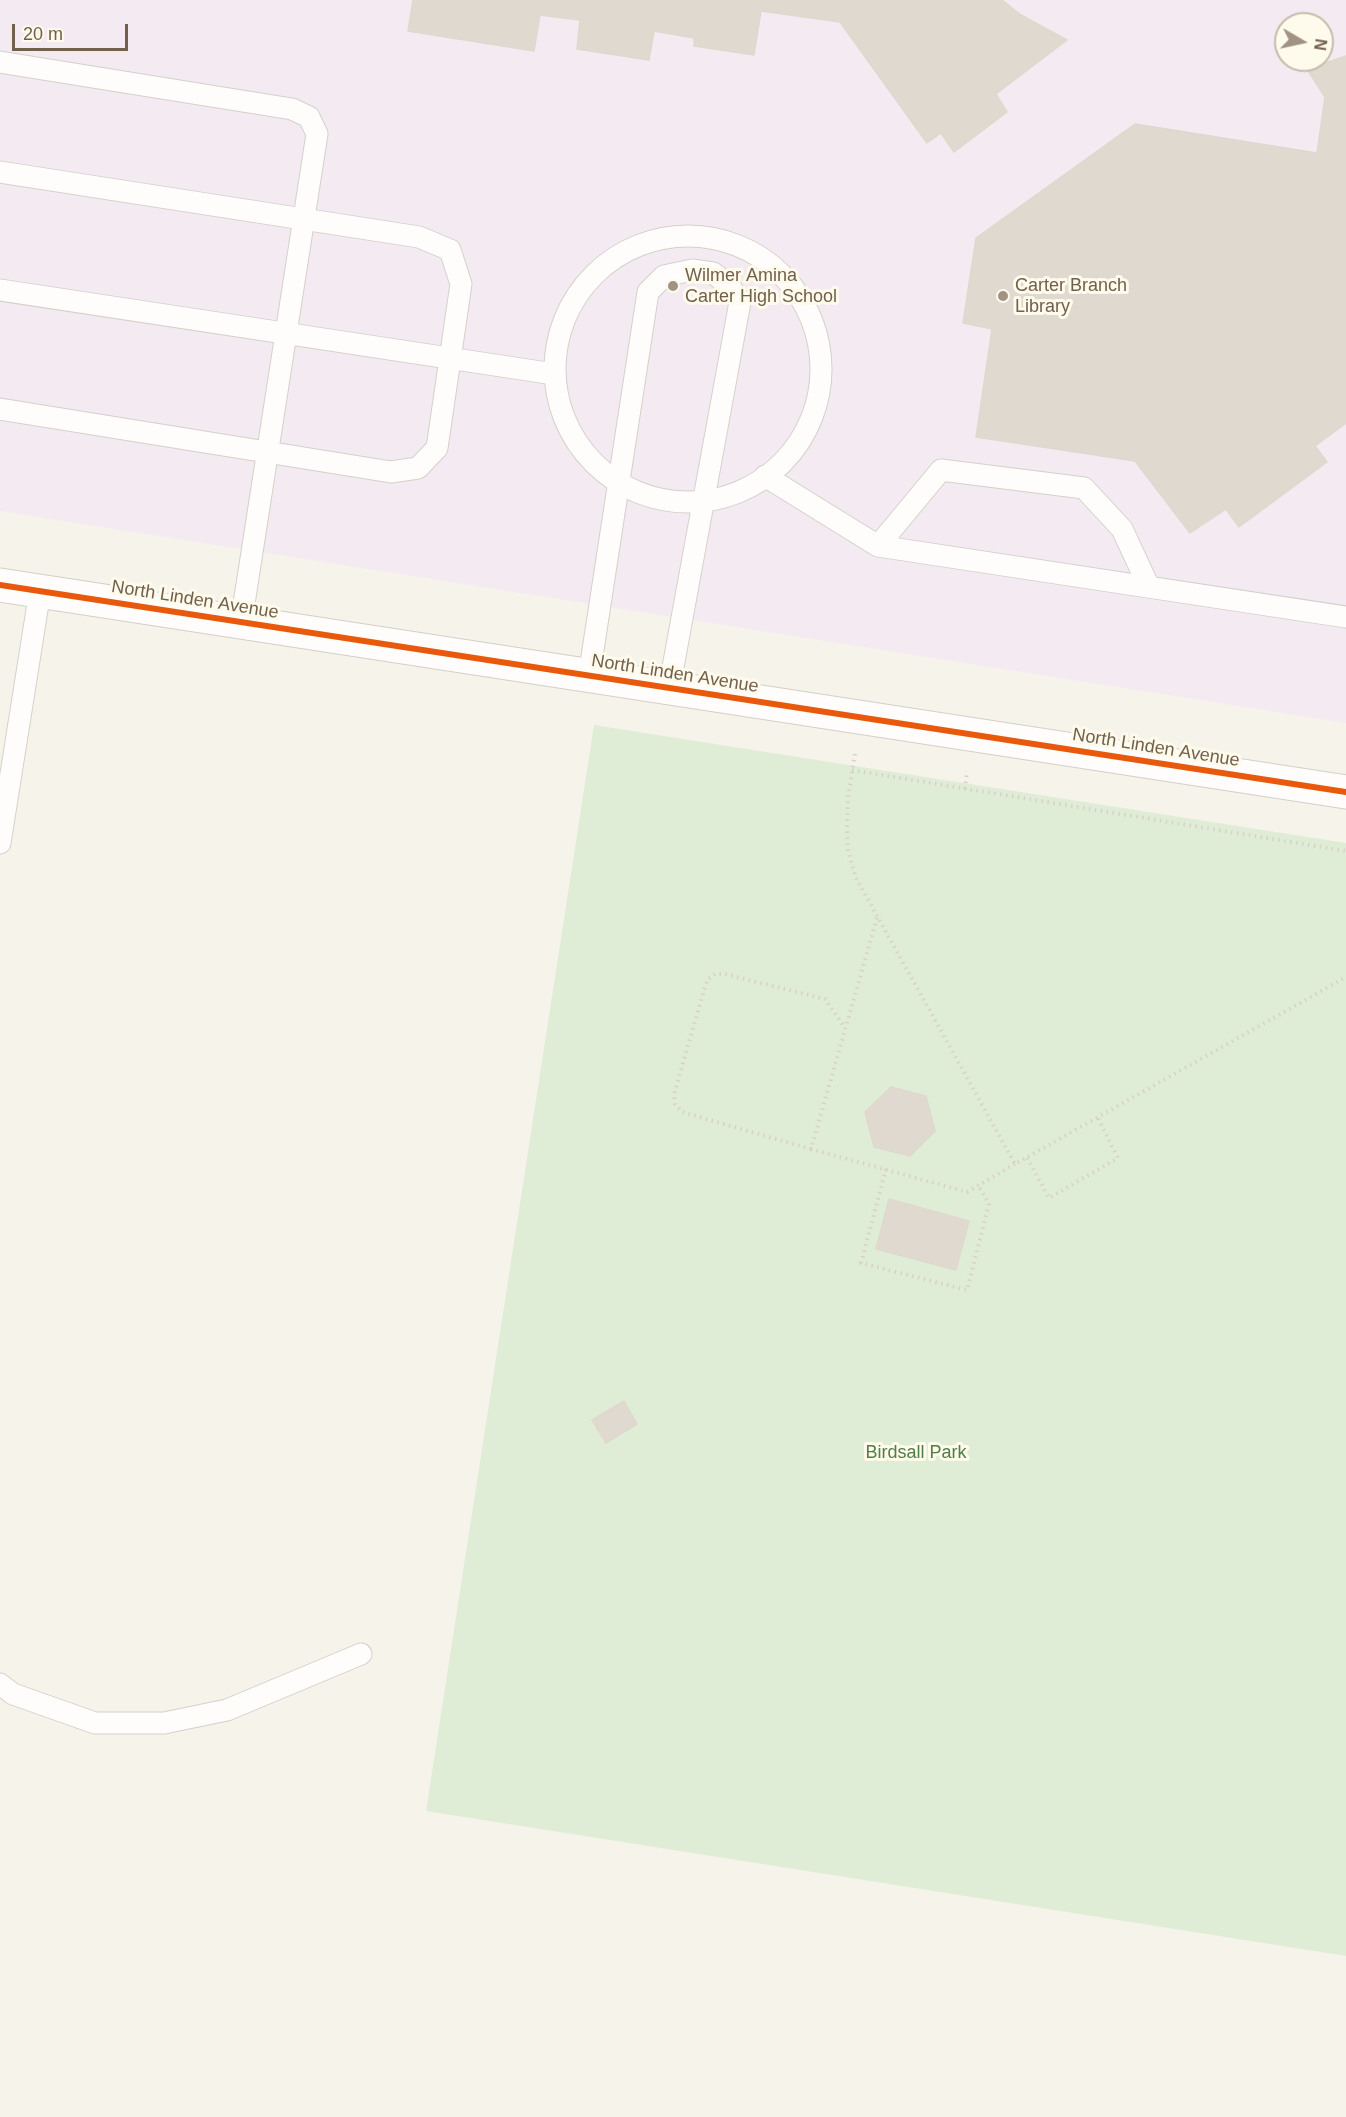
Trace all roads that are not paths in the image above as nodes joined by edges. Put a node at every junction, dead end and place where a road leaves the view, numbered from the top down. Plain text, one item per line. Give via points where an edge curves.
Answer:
1 (0, 62) edge
2 (0, 172) edge
3 (304, 219) junction
4 (0, 290) edge
5 (286, 334) junction
6 (450, 358) junction
7 (554, 374) junction
8 (0, 409) edge
9 (268, 451) junction
10 (765, 476) junction
11 (619, 484) junction
12 (704, 502) junction
13 (878, 546) junction
14 (0, 585) edge
15 (1149, 587) junction
16 (40, 591) junction
17 (1346, 617) edge
18 (241, 623) junction
19 (589, 676) junction
20 (669, 688) junction
21 (1346, 792) edge
22 (0, 843) edge
23 (361, 1653) dead end
24 (0, 1684) edge

1 - 3 lane via 292,109 309,117 317,134
2 - 3 lane
3 - 5 lane
3 - 6 lane via 419,237 450,250 460,284
4 - 5 lane
5 - 6 lane
5 - 9 lane
6 - 7 lane
6 - 9 lane via 437,448 418,468 391,472
7 - 10 lane via 560,331 569,311 579,291 610,260 650,240 693,235 737,244 774,266 803,300 818,341 820,385 808,428 782,463
7 - 11 lane via 563,417 585,455
8 - 9 lane
9 - 18 lane
10 - 12 lane via 746,489
10 - 13 lane
11 - 12 lane via 646,496
11 - 12 lane via 648,292 664,276 692,270 712,273 729,285 740,302
11 - 19 lane
12 - 20 lane
13 - 15 lane
13 - 15 lane via 941,470 1084,489 1122,529
14 - 16 street, North Linden Avenue
15 - 17 lane
16 - 18 street, North Linden Avenue
16 - 22 lane
18 - 19 street, North Linden Avenue
19 - 20 street, North Linden Avenue
20 - 21 street, North Linden Avenue
23 - 24 lane via 227,1710 164,1723 95,1723 13,1694

